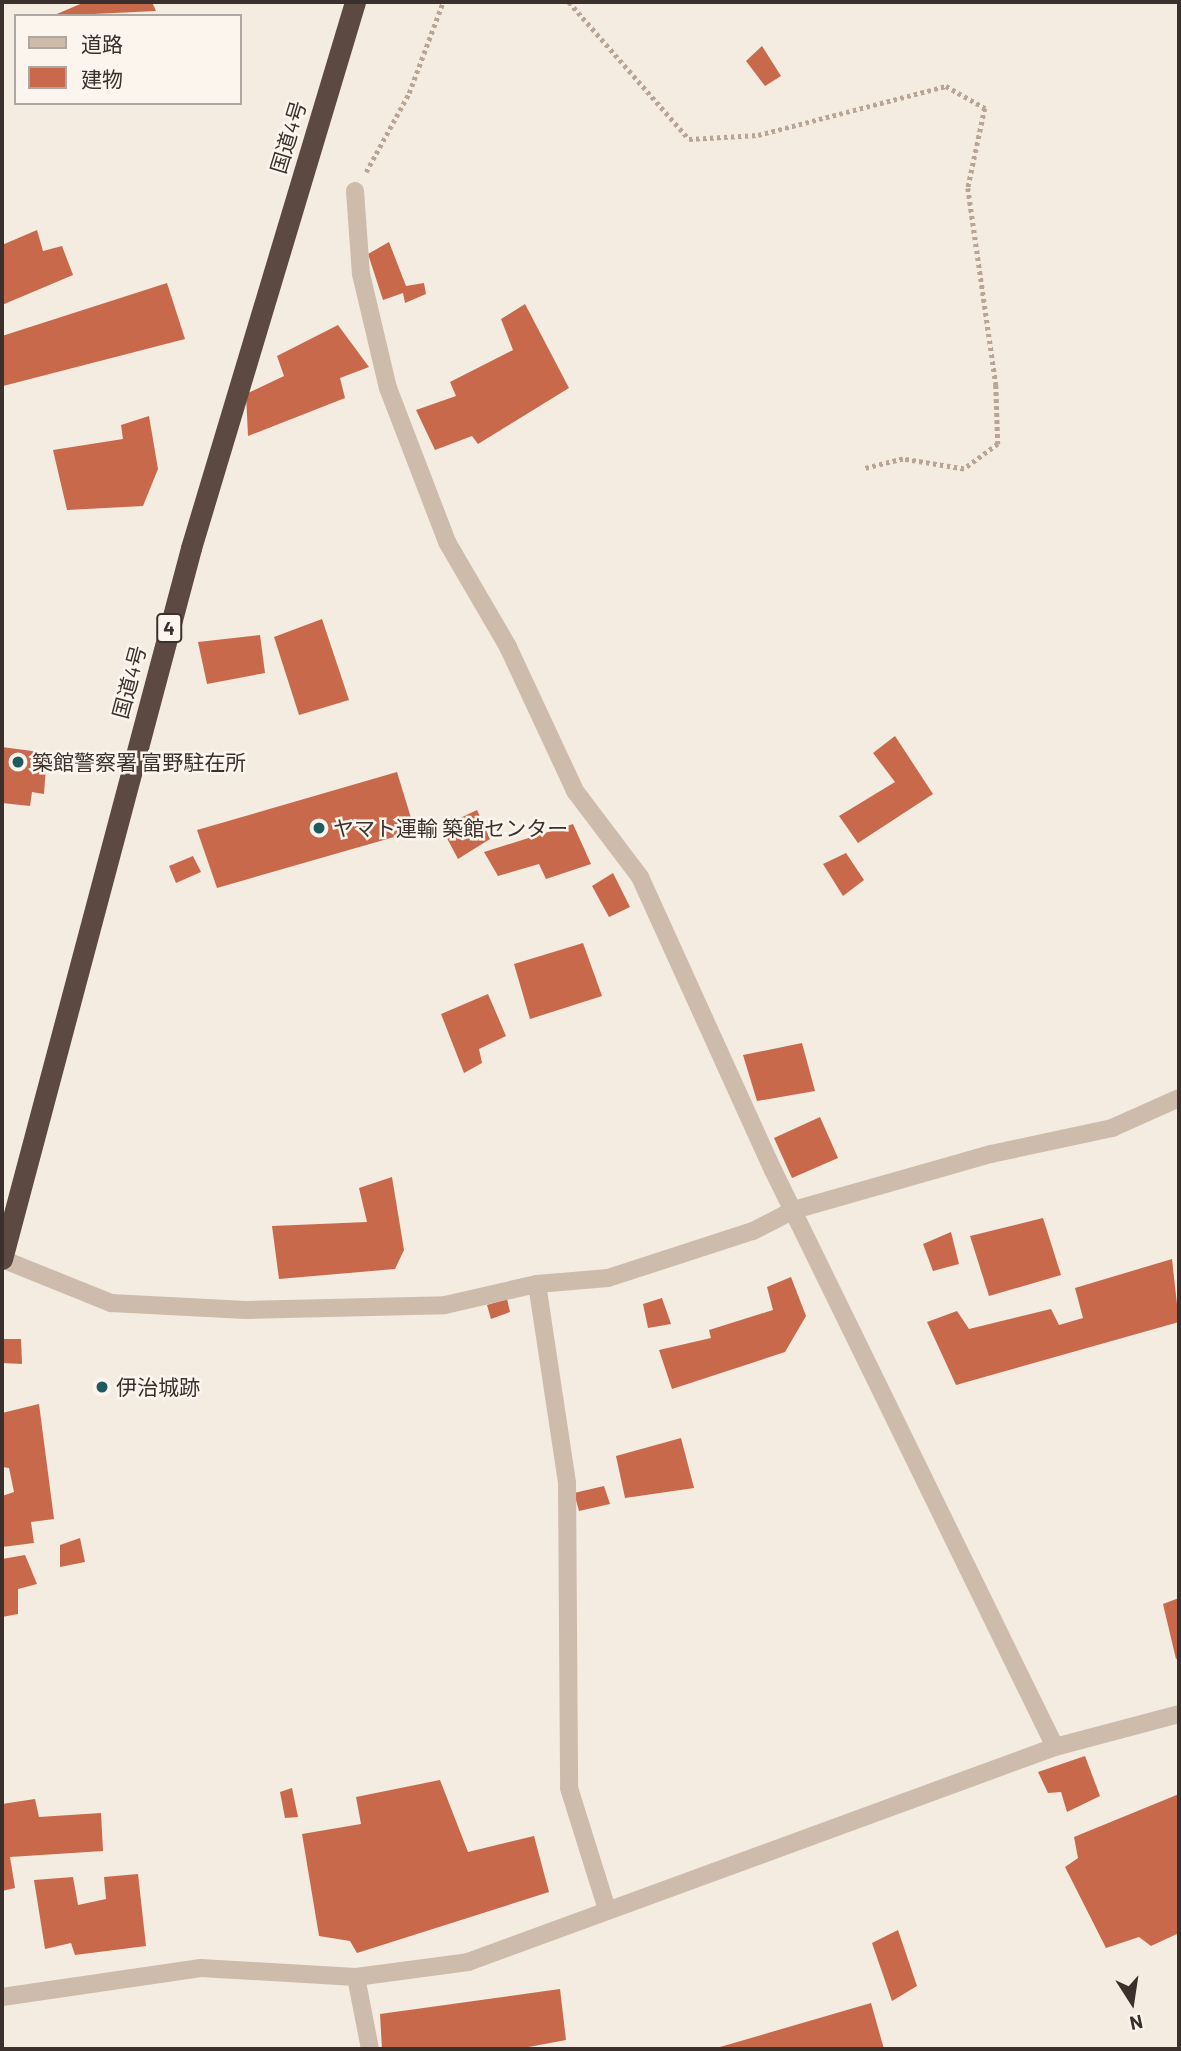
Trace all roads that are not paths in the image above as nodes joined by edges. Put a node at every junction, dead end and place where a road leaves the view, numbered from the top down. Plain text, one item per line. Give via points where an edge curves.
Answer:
1 (355, 2) edge
2 (355, 191) road end
3 (1179, 1098) edge
4 (794, 1210) junction
5 (2, 1259) edge
6 (537, 1284) junction
7 (1179, 1714) edge
8 (1055, 1747) junction
9 (607, 1909) junction
10 (356, 1977) junction
11 (2, 1997) edge
12 (370, 2049) edge

1 - 5 highway, 国道4号 / 4 via 191,548
2 - 4 street via 361,274 388,388 447,542 508,647 575,792 640,877
3 - 4 street via 1112,1128 991,1154
4 - 6 street via 753,1231 608,1278
4 - 8 street
5 - 6 street via 111,1303 246,1310 445,1305
6 - 9 street via 567,1483 569,1788
7 - 8 street
8 - 9 street
9 - 10 street via 468,1962
10 - 11 street via 201,1968
10 - 12 street

